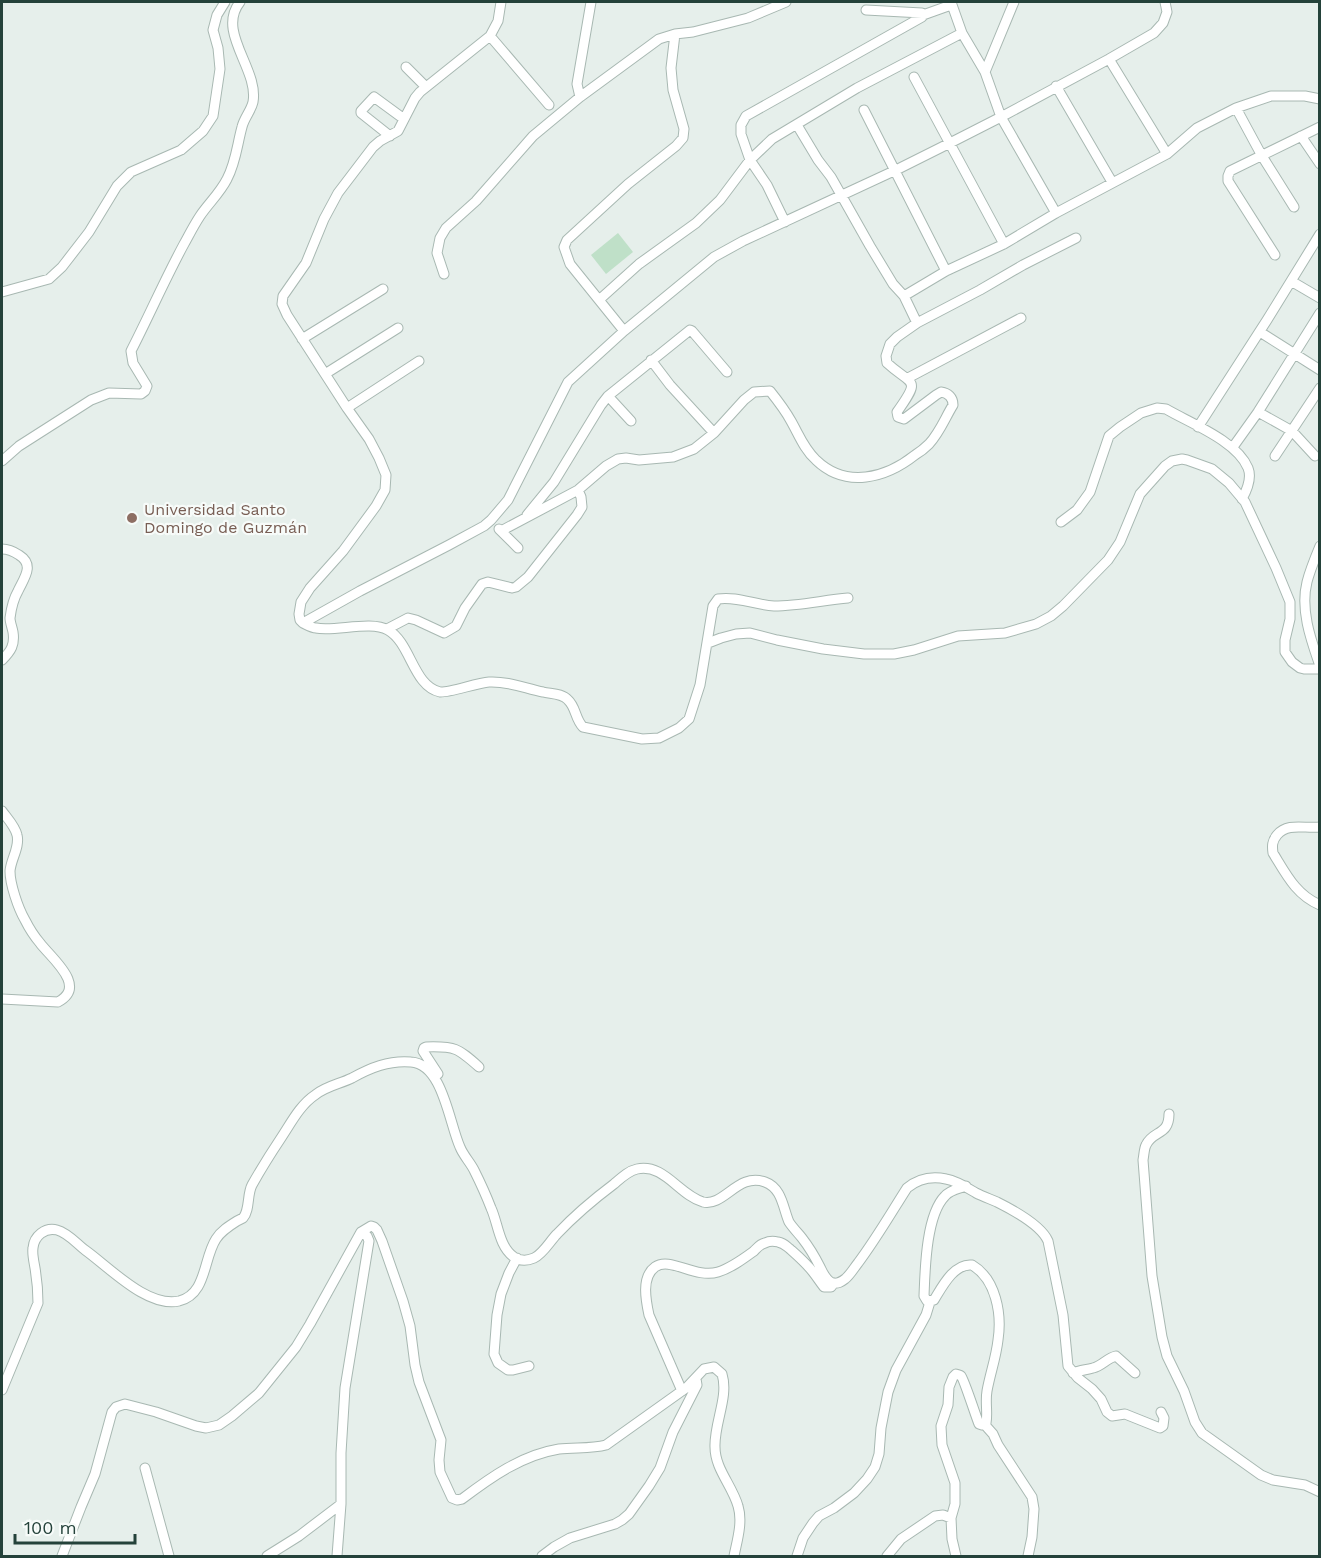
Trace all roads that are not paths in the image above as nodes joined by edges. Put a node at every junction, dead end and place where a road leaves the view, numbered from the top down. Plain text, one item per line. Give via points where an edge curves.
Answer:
1 (225, 2) edge
2 (240, 2) edge
3 (501, 2) edge
4 (591, 2) edge
5 (786, 2) edge
6 (1014, 2) edge
7 (1165, 2) edge
8 (951, 3) edge
9 (866, 10) dead end
10 (923, 15) junction
11 (962, 33) junction
12 (675, 34) junction
13 (490, 36) junction
14 (1109, 58) junction
15 (406, 67) dead end
16 (985, 72) junction
17 (914, 77) dead end
18 (1056, 86) junction
19 (426, 87) junction
20 (580, 97) junction
21 (1320, 99) edge
22 (549, 105) dead end
23 (1236, 108) junction
24 (864, 110) dead end
25 (1001, 117) junction
26 (404, 119) junction
27 (797, 125) junction
28 (1320, 128) edge
29 (390, 136) junction
30 (1301, 136) junction
31 (950, 143) junction
32 (1167, 154) junction
33 (1262, 156) junction
34 (750, 160) junction
35 (1320, 164) edge
36 (896, 170) junction
37 (1112, 182) junction
38 (842, 194) junction
39 (1294, 207) dead end
40 (1056, 213) junction
41 (785, 222) junction
42 (1320, 234) edge
43 (1077, 238) dead end
44 (1004, 244) junction
45 (1275, 255) dead end
46 (946, 271) junction
47 (444, 274) dead end
48 (1291, 281) junction
49 (383, 289) dead end
50 (2, 292) edge
51 (904, 296) junction
52 (1320, 298) edge
53 (599, 300) junction
54 (1320, 313) edge
55 (1021, 318) dead end
56 (917, 323) junction
57 (398, 328) dead end
58 (624, 331) junction
59 (1260, 332) junction
60 (302, 339) junction
61 (1294, 354) junction
62 (651, 360) junction
63 (419, 361) dead end
64 (1320, 370) edge
65 (727, 372) dead end
66 (325, 375) junction
67 (908, 378) junction
68 (1320, 388) edge
69 (608, 396) junction
70 (347, 408) junction
71 (1258, 412) junction
72 (631, 421) dead end
73 (1198, 427) junction
74 (1292, 431) junction
75 (714, 433) junction
76 (1233, 447) junction
77 (1275, 456) dead end
78 (1315, 456) dead end
79 (2, 461) edge
80 (578, 490) junction
81 (1242, 499) junction
82 (524, 519) junction
83 (491, 520) junction
84 (1061, 522) dead end
85 (501, 531) junction
86 (1320, 546) edge
87 (518, 548) dead end
88 (2, 549) edge
89 (848, 598) dead end
90 (303, 623) junction
91 (387, 629) junction
92 (708, 644) junction
93 (2, 660) edge
94 (1320, 667) edge
95 (2, 812) edge
96 (1320, 826) edge
97 (1320, 905) edge
98 (2, 999) edge
99 (479, 1067) dead end
100 (444, 1100) junction
101 (1169, 1114) dead end
102 (966, 1186) junction
103 (361, 1232) junction
104 (517, 1258) junction
105 (834, 1283) junction
106 (930, 1302) junction
107 (529, 1366) dead end
108 (1073, 1373) junction
109 (1135, 1373) dead end
110 (696, 1379) junction
111 (2, 1390) edge
112 (682, 1391) junction
113 (1161, 1412) dead end
114 (985, 1425) junction
115 (144, 1468) dead end
116 (1320, 1492) edge
117 (341, 1504) junction
118 (951, 1518) junction
119 (62, 1557) edge
120 (169, 1557) edge
121 (267, 1557) edge
122 (336, 1557) edge
123 (542, 1557) edge
124 (734, 1557) edge
125 (797, 1557) edge
126 (887, 1557) edge
127 (956, 1557) edge
128 (1028, 1557) edge

1 - 50 street via 213,30 220,69 213,116 203,131 181,150 131,172 117,186 89,232 49,279
2 - 79 street via 233,25 251,82 253,105 226,181 190,234 132,351 133,363 147,386 146,391 109,393 91,400
3 - 13 street
4 - 20 street via 577,84
5 - 12 street via 741,21
6 - 16 street
7 - 14 street via 1167,12 1154,33
8 - 10 street
8 - 11 street
9 - 10 street
10 - 34 street via 746,116 741,134
11 - 16 street
11 - 27 street via 857,88
12 - 20 street via 658,39
12 - 53 street via 670,68 683,138 628,184 564,247 570,264
13 - 19 street
13 - 22 street
14 - 18 street
14 - 32 street
15 - 19 street
16 - 25 street
17 - 31 street
18 - 25 street
18 - 37 street
19 - 26 street
20 - 47 street via 533,136 476,201 446,228 437,253
21 - 23 street via 1271,96
23 - 32 street via 1197,128
23 - 33 street
24 - 36 street
25 - 31 street
25 - 40 street
26 - 29 street
26 - 29 street via 374,97 360,111
27 - 34 street via 772,139
27 - 38 street
28 - 30 street
29 - 60 street via 374,147 338,194 306,263 283,296 282,304
30 - 33 street
30 - 35 street
31 - 36 street
31 - 44 street
32 - 37 street
33 - 39 street
33 - 45 street via 1230,171 1228,181
34 - 41 street via 767,184
34 - 53 street via 720,200 696,223 639,264
36 - 38 street
36 - 46 street
37 - 40 street
38 - 41 street
38 - 51 street via 893,284
40 - 44 street
41 - 58 street via 714,257
42 - 48 street
43 - 56 street
44 - 46 street
46 - 51 street
48 - 52 street
48 - 59 street
49 - 60 street
51 - 56 street
53 - 58 street
54 - 61 street
55 - 67 street
56 - 67 street via 890,344 886,356 887,363
57 - 66 street
58 - 83 street via 568,382 508,500
59 - 61 street
59 - 73 street
60 - 66 street
61 - 64 street
61 - 71 street
62 - 65 street via 691,330
62 - 69 street
62 - 75 street
63 - 70 street
66 - 70 street
67 - 75 street via 912,388 897,412 900,419 941,392 949,395 953,405 928,446 882,475 849,478 830,471 805,448 770,391 754,392
68 - 74 street
69 - 72 street
69 - 82 street via 554,482
70 - 90 street via 380,458 386,475 385,490 344,551 301,602 299,614
71 - 74 street
71 - 76 street
73 - 76 street
73 - 84 street via 1157,408 1120,427 1109,436 1090,492 1077,510
74 - 77 street
74 - 78 street
75 - 80 street via 694,449 673,457 618,459
76 - 81 street via 1248,469 1249,480
80 - 82 street
80 - 91 street via 582,507 577,515 516,587 482,584 456,626 444,633 408,618
81 - 92 street via 1212,469 1188,460 1168,463 1140,494 1108,560 1064,606 1036,624 1005,633 958,636 894,654 823,649 750,633
81 - 94 street via 1290,602 1285,652 1300,668
82 - 85 street
83 - 85 street
83 - 90 street
85 - 87 street
86 - 94 street via 1306,584 1305,608
88 - 93 street via 17,553 27,565 10,619 12,648
89 - 92 street via 775,606 718,599 713,606
90 - 91 street via 316,628
91 - 92 street via 399,640 430,688 442,692 489,682 513,683 562,695 584,727 642,739 667,735 689,719
95 - 98 street via 18,836 10,871 23,917 68,977 70,987 58,1002
96 - 97 street via 1286,828 1274,838 1272,849 1296,889
99 - 100 street via 462,1051 424,1048 438,1074
100 - 104 street via 459,1146 482,1188 502,1242
100 - 111 street via 431,1072 407,1061 365,1070 311,1097 252,1185 244,1216 216,1239 197,1289 180,1301 151,1298 111,1273 62,1232 48,1230 40,1234 32,1250 38,1303
101 - 116 street via 1166,1128 1146,1144 1143,1160 1152,1276 1167,1356 1202,1433 1261,1475
102 - 105 street via 941,1178 911,1185 845,1279
102 - 106 street via 948,1193 937,1207 927,1242 924,1296
102 - 108 street via 1024,1218 1046,1238
103 - 112 street via 371,1226 377,1230 404,1301 419,1382 441,1440 440,1472 454,1500 462,1499 516,1463 540,1454 606,1445
103 - 117 street via 369,1241 345,1388
103 - 119 street via 296,1347 259,1393 232,1416 206,1428 125,1404 116,1407
104 - 105 street via 526,1260 539,1255 591,1202 630,1172 648,1168 708,1202 746,1182 768,1182 777,1191 789,1221 826,1278
104 - 107 street via 501,1294 494,1354 508,1370
105 - 112 street via 824,1287 798,1255 774,1241 762,1244 739,1262 717,1272 694,1272 668,1263 658,1265 647,1281 647,1307
106 - 114 street via 952,1274 966,1264 982,1272 992,1288 999,1332 987,1388
106 - 125 street via 888,1392 875,1467 854,1493 819,1516 803,1538
108 - 109 street via 1096,1368 1116,1356
108 - 113 street via 1092,1389 1112,1416 1125,1414 1160,1428 1165,1422
110 - 112 street
110 - 123 street via 697,1385 660,1468 629,1514 615,1524 570,1538
110 - 124 street via 710,1367 723,1377 714,1444 718,1464 740,1513
114 - 118 street via 978,1422 962,1377 954,1376 941,1426 942,1444 955,1483
114 - 128 street via 1032,1497
115 - 120 street
117 - 121 street
117 - 122 street
118 - 126 street via 935,1516 901,1539
118 - 127 street

